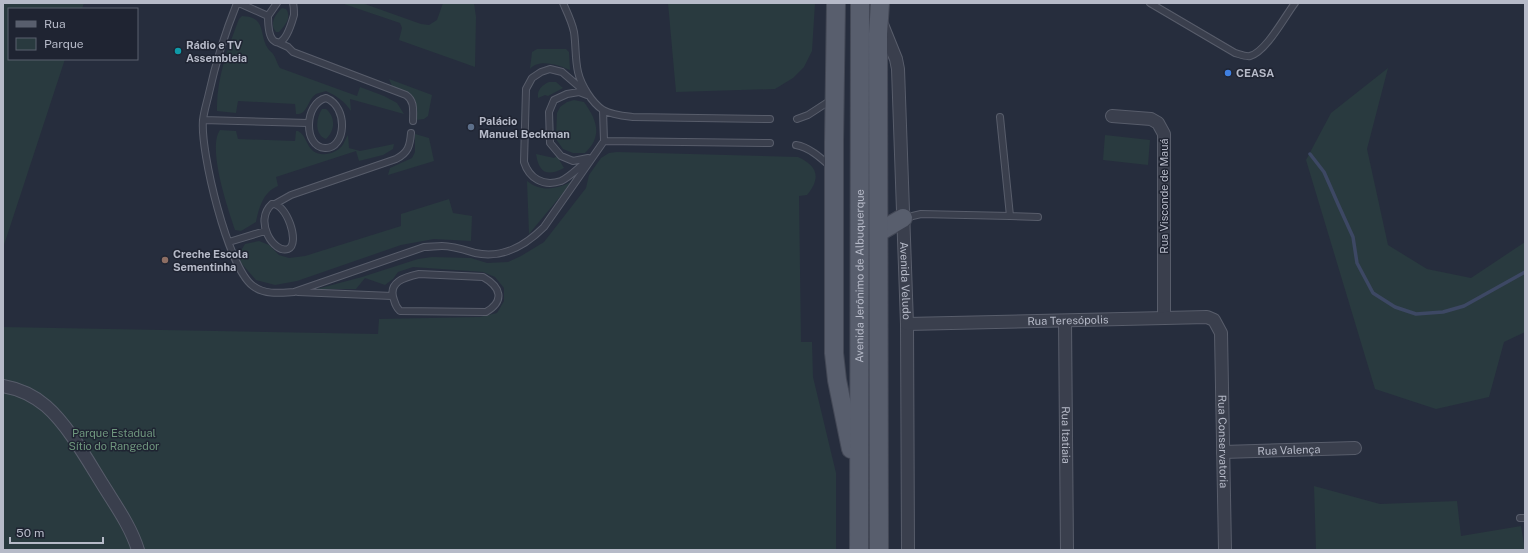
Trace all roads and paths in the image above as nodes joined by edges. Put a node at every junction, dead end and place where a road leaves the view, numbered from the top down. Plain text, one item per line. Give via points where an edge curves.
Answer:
1 (238, 3) edge
2 (277, 3) edge
3 (293, 3) edge
4 (563, 3) edge
5 (836, 3) edge
6 (860, 3) edge
7 (1150, 3) edge
8 (1295, 3) edge
9 (880, 7) edge
10 (268, 16) junction
11 (277, 42) junction
12 (589, 96) junction
13 (834, 98) junction
14 (603, 110) junction
15 (1112, 116) dead end
16 (1000, 117) dead end
17 (770, 119) dead end
18 (797, 119) dead end
19 (203, 120) junction
20 (413, 121) dead end
21 (308, 124) junction
22 (412, 133) dead end
23 (604, 140) junction
24 (770, 143) dead end
25 (796, 145) dead end
26 (592, 157) junction
27 (834, 169) junction
28 (275, 204) junction
29 (1010, 216) junction
30 (1038, 217) dead end
31 (903, 218) junction
32 (265, 231) junction
33 (879, 232) junction
34 (229, 242) junction
35 (294, 292) junction
36 (392, 296) junction
37 (1164, 318) junction
38 (1065, 321) junction
39 (907, 324) junction
40 (1221, 333) joint
41 (3, 386) edge
42 (841, 402) junction
43 (879, 404) junction
44 (859, 417) junction
45 (1355, 448) dead end
46 (1223, 452) junction
47 (859, 484) junction
48 (138, 550) edge
49 (859, 550) edge
50 (880, 550) edge
51 (908, 550) edge
52 (1067, 550) edge
53 (1225, 550) edge

1 - 10 lane
1 - 19 lane via 214,68
2 - 10 lane
3 - 11 lane via 294,14 286,37
4 - 12 lane via 574,31 578,72
5 - 13 main road
6 - 44 main road, Avenida Jerônimo de Albuquerque
7 - 8 lane via 1235,53 1250,56 1258,53 1267,44
9 - 31 street, Avenida Veludo via 898,69
9 - 33 main road, Avenida Jerônimo de Albuquerque
10 - 11 lane via 271,36 273,41
11 - 20 lane via 293,52 406,95 413,103
12 - 14 lane
12 - 26 lane via 579,92 554,100 549,112 550,143 561,156 573,161
12 - 26 lane via 562,72 550,69 532,78 526,89 524,162 533,177 541,182 551,182 560,181 570,175
13 - 18 lane
13 - 27 main road
14 - 17 lane via 633,117
14 - 23 lane
15 - 37 street, Rua Visconde de Mauá via 1151,119 1158,123 1164,134
16 - 29 lane
19 - 21 lane
19 - 34 lane via 205,158 213,194
21 - 21 lane via 313,141 318,146 329,148 340,136 342,118 338,106 331,100 321,99 311,110
22 - 28 lane via 410,146 402,156
23 - 24 lane
23 - 26 lane
25 - 27 lane via 803,146
26 - 35 lane via 544,227 520,246 493,255 443,246 424,247
27 - 42 main road via 834,360
28 - 32 lane via 268,207 264,215
28 - 32 lane via 282,207 290,223 293,238 291,246 283,249 269,238
29 - 30 lane
29 - 31 lane via 921,214
31 - 33 main road
31 - 39 street, Avenida Veludo
32 - 34 lane
33 - 43 main road, Avenida Jerônimo de Albuquerque
34 - 35 lane via 238,267 253,286 274,293
35 - 36 lane
36 - 36 lane via 400,311 486,312 492,309 499,296 493,282 483,277 419,274 396,283 392,288
37 - 38 street, Rua Teresópolis
37 - 40 street, Rua Teresópolis via 1207,317 1214,320
38 - 39 street, Rua Teresópolis
38 - 52 street, Rua Itatiaia
39 - 51 street, Avenida Veludo
40 - 46 street, Rua Conservatoria
41 - 48 street via 36,398 55,415 83,452 124,519
42 - 44 main road via 849,412
42 - 47 main road
43 - 44 main road via 873,413
43 - 50 main road, Avenida Jerônimo de Albuquerque
44 - 47 main road, Avenida Jerônimo de Albuquerque
45 - 46 street, Rua Valença
46 - 53 street, Rua Conservatoria
47 - 49 main road, Avenida Jerônimo de Albuquerque

